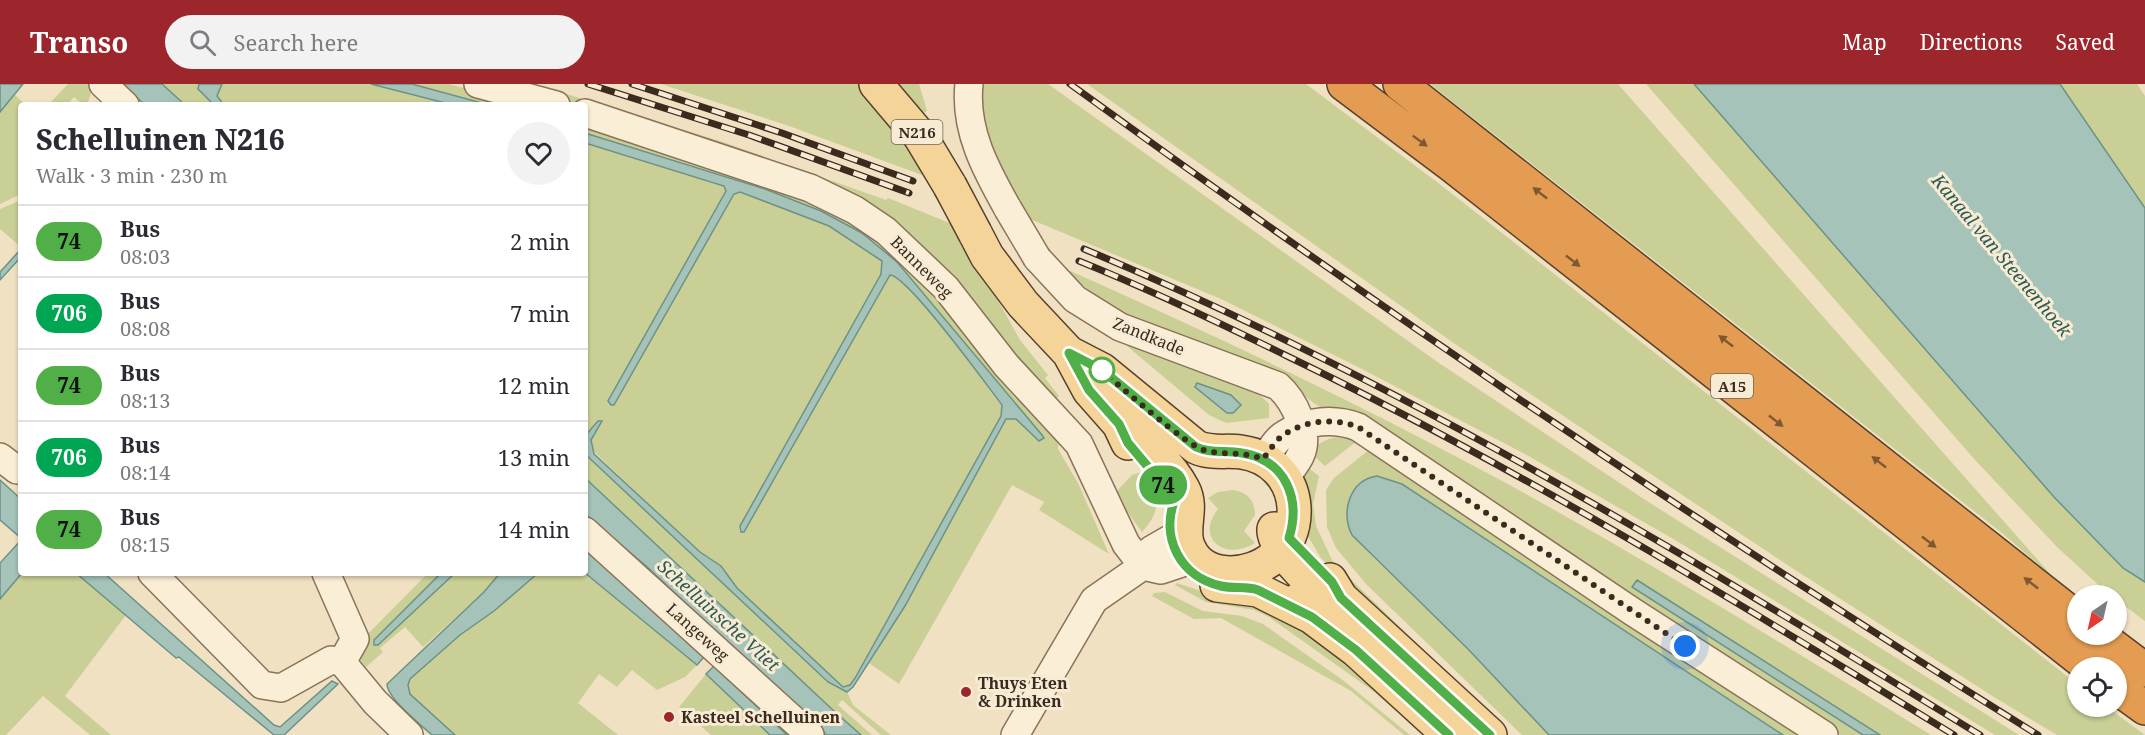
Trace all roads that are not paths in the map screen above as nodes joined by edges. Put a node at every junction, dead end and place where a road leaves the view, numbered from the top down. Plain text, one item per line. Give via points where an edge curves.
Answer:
1 (103, 84) edge
2 (478, 84) edge
3 (876, 84) edge
4 (969, 84) edge
5 (1344, 84) edge
6 (1400, 84) edge
7 (122, 102) edge
8 (545, 102) edge
9 (588, 114) edge
10 (1069, 353) junction
11 (1300, 426) junction
12 (1267, 469) junction
13 (1178, 493) junction
14 (588, 534) edge
15 (1182, 553) junction
16 (1269, 561) junction
17 (1143, 566) junction
18 (159, 576) edge
19 (327, 576) edge
20 (2067, 610) edge
21 (2112, 645) edge
22 (2077, 657) edge
23 (342, 662) junction
24 (2145, 670) edge
25 (2127, 695) edge
26 (2145, 708) edge
27 (409, 735) edge
28 (810, 735) edge
29 (1015, 735) edge
30 (1449, 735) edge
31 (1490, 735) edge
32 (1824, 735) edge

1 - 7 street
2 - 8 street
3 - 10 main road, N216, bridge via 920,136 987,256 1028,312
4 - 11 street, Zandkade, bridge via 969,116 978,151 1037,258 1075,299 1120,327 1278,386 1295,406
5 -> 22 highway, A15
20 -> 6 highway, A15
9 - 17 street, Banneweg via 810,188 855,210 886,231 946,288 1006,365 1079,444 1126,544
10 - 12 main road, N216 via 1102,370 1196,447 1239,452
10 - 13 main road, N216 via 1089,390 1119,424 1128,443
11 - 12 street, Zandkade via 1301,455
11 - 32 street via 1333,420 1358,427
12 - 13 main road via 1209,470
12 - 16 main road via 1294,503
13 - 15 main road via 1169,523
14 - 28 street, Langeweg
15 - 16 main road via 1193,574 1222,586
15 - 17 street via 1151,550
16 - 30 main road via 1312,617 1356,650
16 - 31 main road via 1332,582 1341,598
17 - 29 street via 1121,579 1086,610
18 - 23 street via 262,685 281,688 331,660
19 - 23 street via 355,639
21 - 24 highway
23 - 27 street
25 - 26 highway

